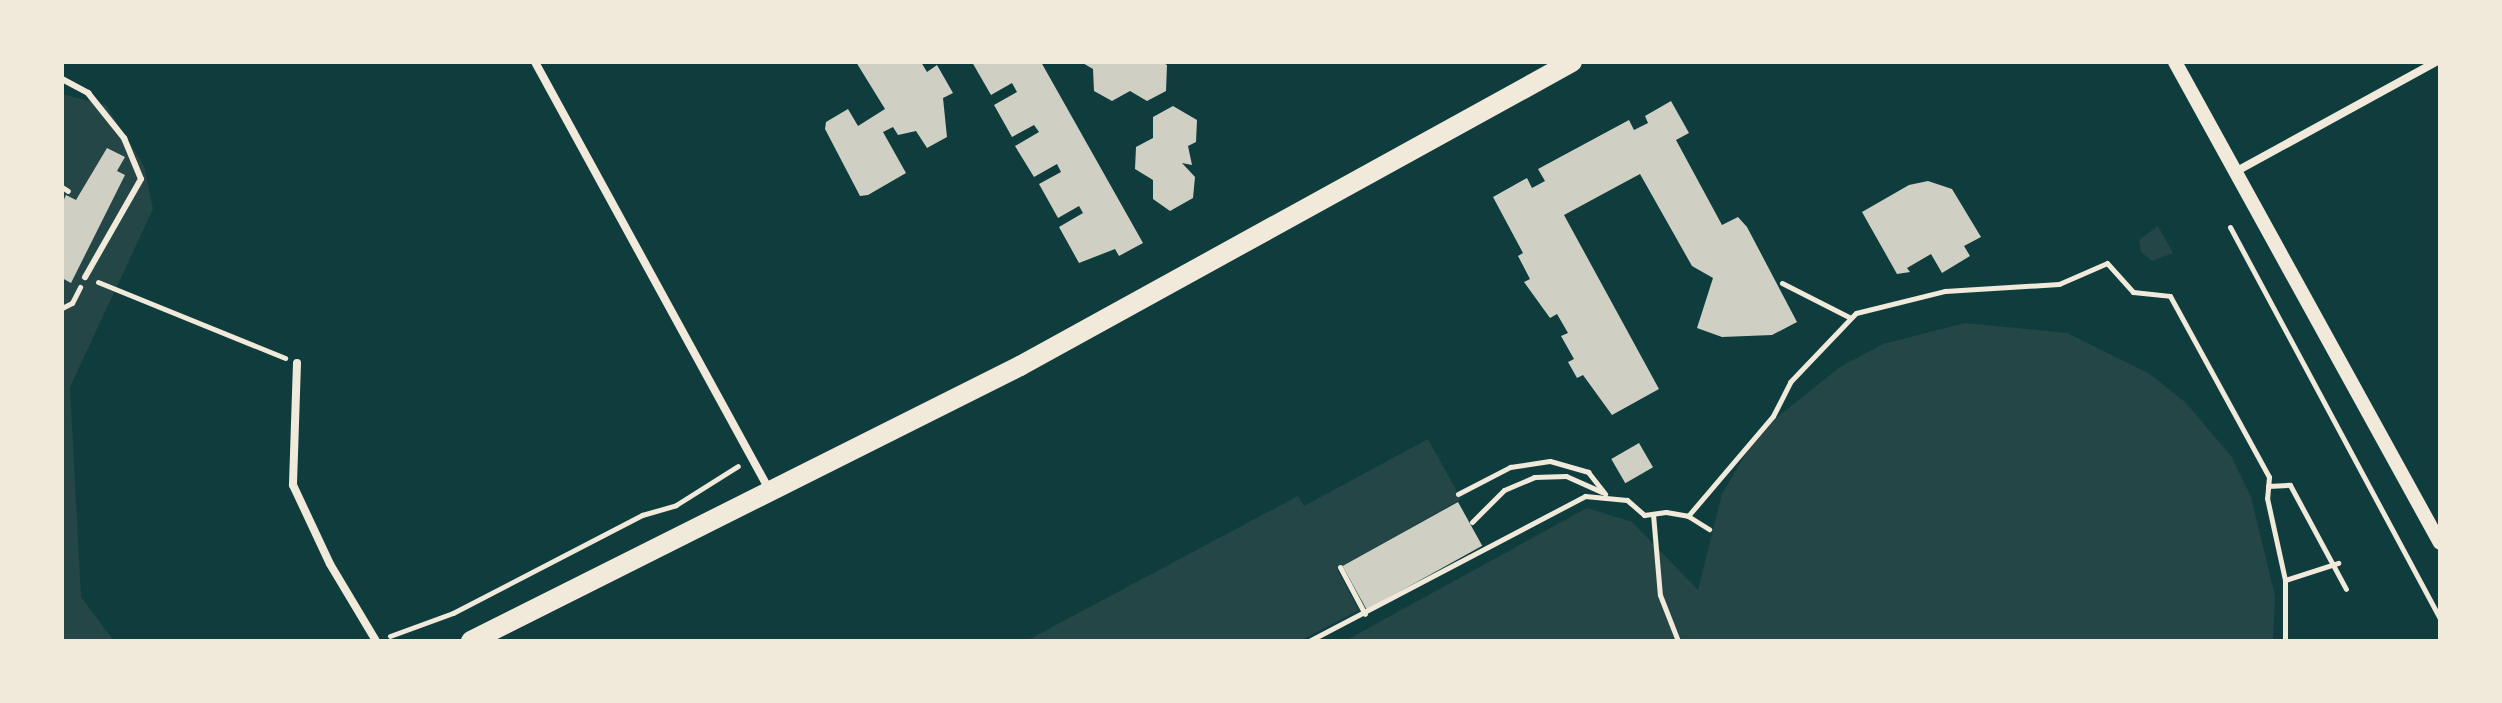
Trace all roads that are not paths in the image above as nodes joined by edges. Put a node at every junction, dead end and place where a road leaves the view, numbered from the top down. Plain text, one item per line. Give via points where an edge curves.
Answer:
1 (535, 62) edge
2 (1572, 62) edge
3 (2175, 62) edge
4 (2436, 62) edge
5 (1549, 68) edge
6 (62, 79) edge
7 (2235, 172) junction
8 (85, 277) dead end
9 (297, 363) road end
10 (771, 491) junction
11 (2440, 543) edge
12 (378, 641) edge
13 (471, 641) edge

1 - 10 street
2 - 5 main road
3 - 7 street
4 - 7 street
5 - 10 main road via 1020,366
6 - 8 lane via 88,93 124,138 141,179
7 - 11 street
9 - 12 street via 293,485 330,564
10 - 13 main road

